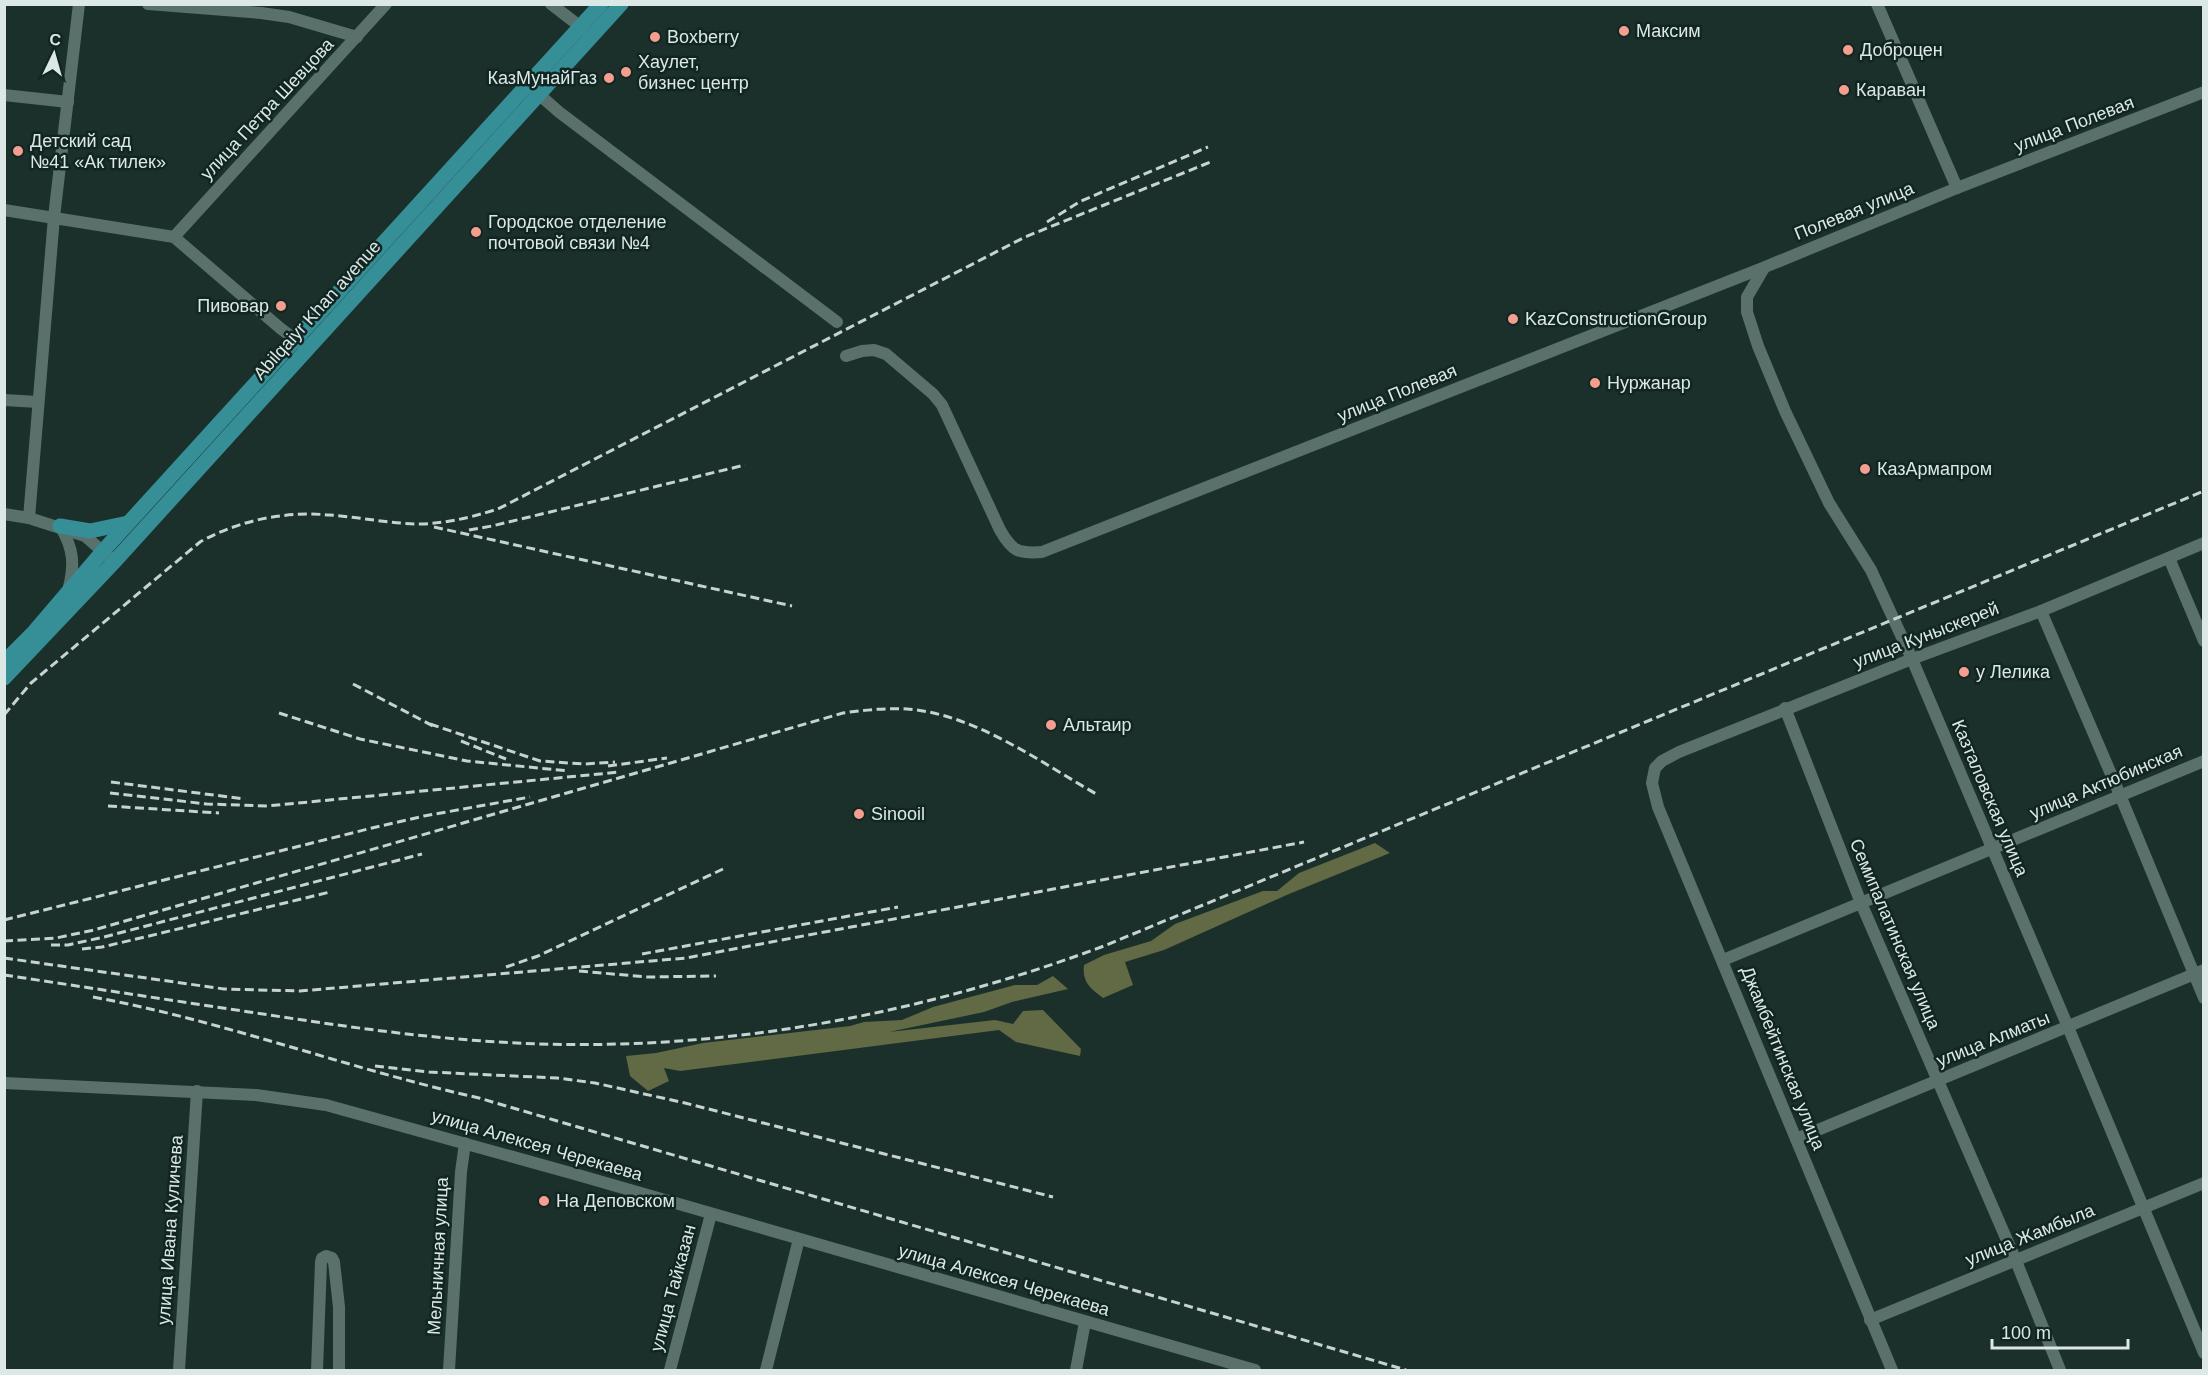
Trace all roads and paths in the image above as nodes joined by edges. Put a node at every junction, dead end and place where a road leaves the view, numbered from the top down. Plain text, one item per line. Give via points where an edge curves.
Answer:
1 (79, 4) edge
2 (148, 4) edge
3 (386, 4) edge
4 (551, 4) edge
5 (601, 4) edge
6 (621, 4) edge
7 (1877, 4) edge
8 (587, 32) junction
9 (357, 38) junction
10 (534, 90) junction
11 (2204, 92) edge
12 (4, 95) edge
13 (68, 102) junction
14 (1957, 188) junction
15 (4, 210) edge
16 (54, 217) junction
17 (174, 237) junction
18 (1765, 267) junction
19 (837, 321) dead end
20 (302, 345) junction
21 (846, 356) dead end
22 (4, 400) edge
23 (38, 402) junction
24 (4, 514) edge
25 (29, 518) junction
26 (128, 523) junction
27 (60, 526) junction
28 (2204, 543) edge
29 (102, 551) junction
30 (2169, 558) junction
31 (114, 562) junction
32 (67, 593) junction
33 (2041, 611) junction
34 (37, 637) junction
35 (2204, 641) edge
36 (1912, 659) junction
37 (4, 662) edge
38 (4, 678) edge
39 (1785, 708) junction
40 (1662, 761) joint
41 (2204, 761) edge
42 (2120, 795) junction
43 (1992, 849) junction
44 (1861, 903) junction
45 (1723, 960) junction
46 (2199, 972) edge
47 (2204, 998) edge
48 (2068, 1027) junction
49 (1938, 1081) junction
50 (4, 1083) edge
51 (197, 1091) junction
52 (1796, 1139) junction
53 (465, 1143) junction
54 (2204, 1182) edge
55 (2142, 1208) junction
56 (711, 1214) junction
57 (799, 1239) junction
58 (2016, 1261) junction
59 (1870, 1320) junction
60 (1085, 1322) junction
61 (2204, 1353) edge
62 (179, 1371) edge
63 (317, 1371) edge
64 (339, 1371) edge
65 (449, 1371) edge
66 (670, 1371) edge
67 (766, 1371) edge
68 (1076, 1371) edge
69 (1255, 1371) edge
70 (1892, 1371) edge
71 (2060, 1371) edge

1 - 13 street
2 - 9 street via 289,17
3 - 9 street, улица Петра Шевцова
4 - 8 street
5 - 8 main road, Abilqaiyr Khan avenue
6 - 8 main road, Abilqaiyr Khan avenue
7 - 14 street
8 - 10 main road, Abilqaiyr Khan avenue
9 - 17 street, улица Петра Шевцова
10 - 19 street
10 - 20 main road, Abilqaiyr Khan avenue
11 - 14 street, улица Полевая
12 - 13 street
13 - 16 street
14 - 18 street, Полевая улица
15 - 16 street
16 - 17 street
16 - 23 street
17 - 20 street
18 - 21 street, улица Полевая via 1042,552 1017,551 1008,545 942,405 922,383 886,354 874,350
18 - 36 street, Казталовская улица via 1747,297 1747,312 1758,346 1829,503 1870,570
20 - 26 main road, Abilqaiyr Khan avenue
20 - 31 main road, Abilqaiyr Khan avenue
22 - 23 street
23 - 25 street
24 - 25 street
25 - 27 street
26 - 27 main road via 90,531
26 - 29 main road, Abilqaiyr Khan avenue
27 - 29 street via 85,536
27 - 32 street via 74,569
28 - 30 street, улица Куныскерей
29 - 31 street
29 - 32 main road, Abilqaiyr Khan avenue
30 - 33 street, улица Куныскерей
30 - 35 street
31 - 34 main road, Abilqaiyr Khan avenue
32 - 34 main road, Abilqaiyr Khan avenue
33 - 36 street, улица Куныскерей
33 - 42 street
34 - 37 main road
34 - 38 main road
36 - 39 street, улица Куныскерей
36 - 43 street, Казталовская улица
39 - 40 street, улица Куныскерей
39 - 44 street, Семипалатинская улица
40 - 45 street, Джамбейтинская улица via 1654,768 1653,792
41 - 42 street, улица Актюбинская
42 - 43 street, улица Актюбинская
42 - 46 street
43 - 44 street, улица Актюбинская
43 - 48 street, Казталовская улица
44 - 45 street, улица Актюбинская
44 - 49 street, Семипалатинская улица
45 - 52 street, Джамбейтинская улица
46 - 47 street
46 - 48 street, улица Алматы
48 - 49 street, улица Алматы
48 - 55 street, Казталовская улица
49 - 52 street, улица Алматы
49 - 58 street, Семипалатинская улица
50 - 51 street, улица Алексея Черекаева
51 - 53 street, улица Алексея Черекаева via 326,1105
51 - 62 street, улица Ивана Куличева
52 - 59 street, Джамбейтинская улица
53 - 56 street, улица Алексея Черекаева
53 - 65 street, Мельничная улица
54 - 55 street, улица Жамбыла
55 - 58 street, улица Жамбыла
55 - 61 street, Казталовская улица
56 - 57 street, улица Алексея Черекаева
56 - 66 street, улица Тайказан
57 - 60 street, улица Алексея Черекаева
57 - 67 street
58 - 59 street, улица Жамбыла
58 - 71 street, Семипалатинская улица
59 - 70 street, Джамбейтинская улица
60 - 68 street
60 - 69 street, улица Алексея Черекаева
63 - 64 street via 321,1262 326,1256 334,1262

